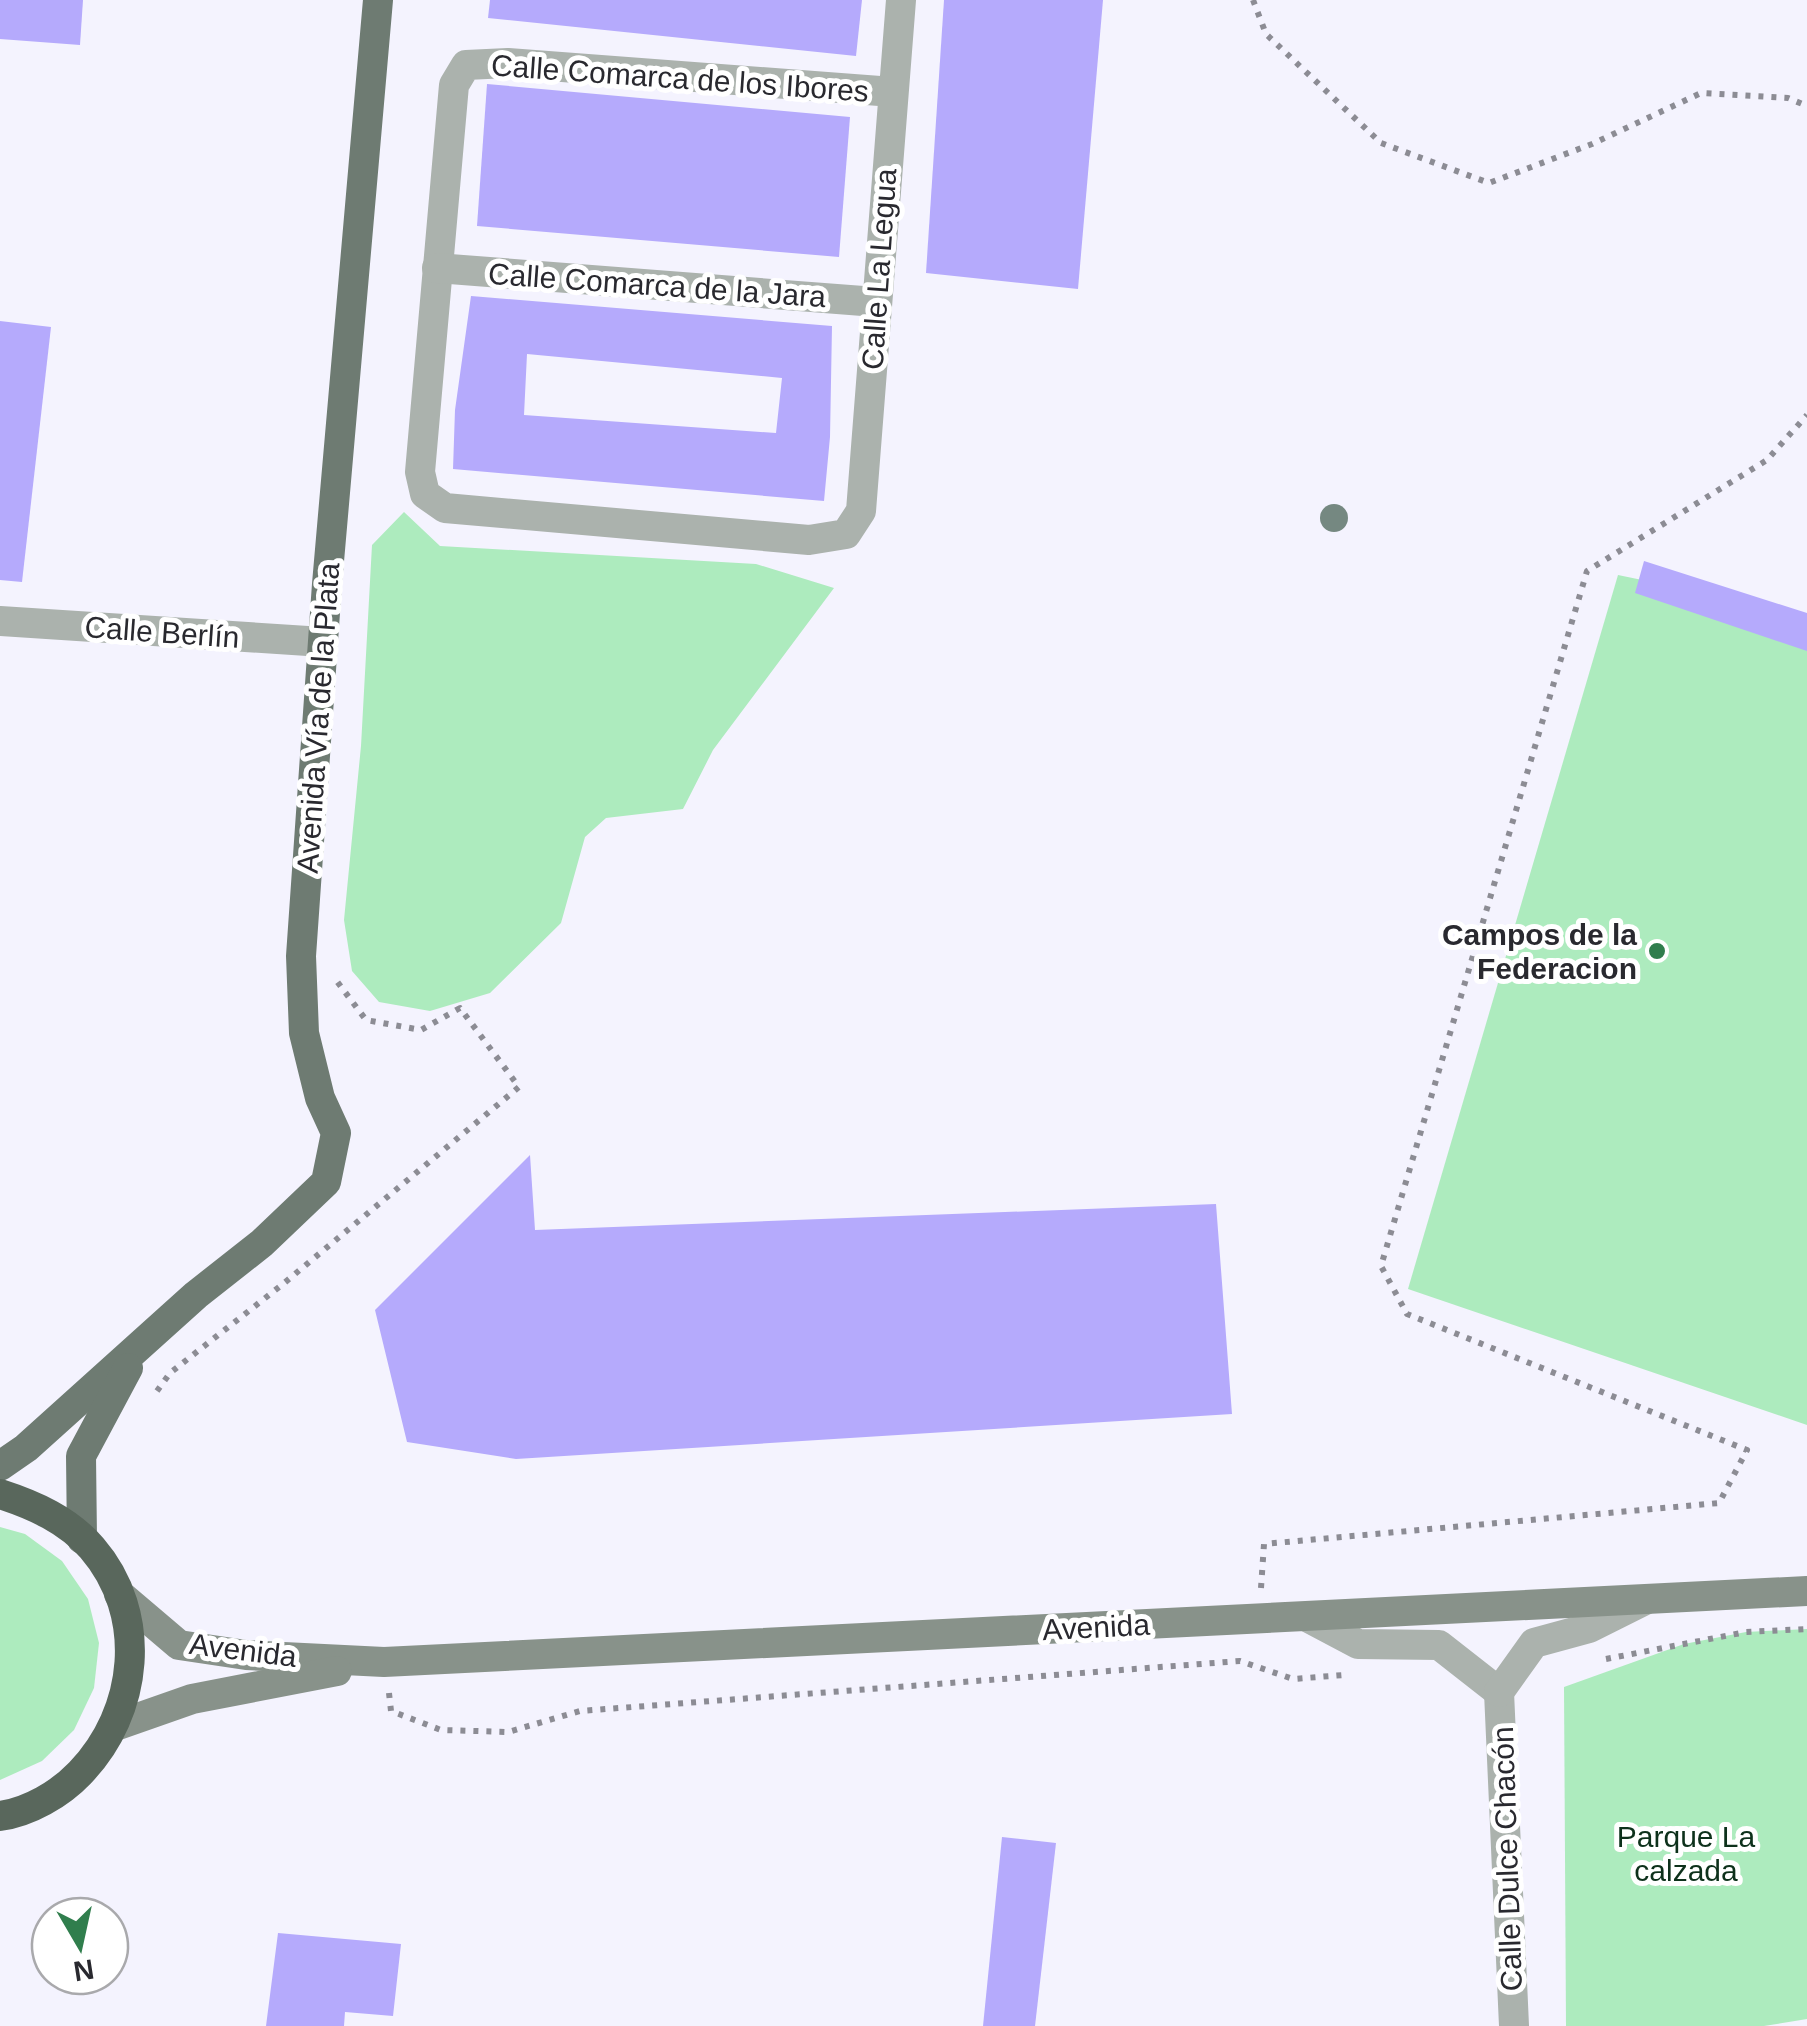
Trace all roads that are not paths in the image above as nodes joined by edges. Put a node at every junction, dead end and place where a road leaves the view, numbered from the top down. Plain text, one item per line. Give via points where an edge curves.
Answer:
1 (378, 0) edge
2 (901, 0) edge
3 (893, 92) junction
4 (438, 268) junction
5 (876, 302) junction
6 (0, 621) edge
7 (323, 642) junction
8 (139, 1348) junction
9 (0, 1466) edge
10 (0, 1494) edge
11 (82, 1538) junction
12 (1807, 1591) edge
13 (119, 1594) junction
14 (1646, 1600) junction
15 (1307, 1616) junction
16 (384, 1662) junction
17 (1500, 1692) junction
18 (115, 1726) junction
19 (2, 1819) edge
20 (1514, 2026) edge

1 - 7 main road, Avenida Vía de la Plata
2 - 3 street, Calle La Legua
3 - 4 street, Calle Comarca de los Ibores via 466,65 454,85
3 - 5 street, Calle La Legua
4 - 5 street, Calle Comarca de la Jara
4 - 5 street, Calle La Legua via 420,472 425,494 445,508 809,540 846,534 860,511
6 - 7 street, Calle Berlín
7 - 8 main road, Avenida Vía de la Plata via 301,956 304,1032 336,1134 326,1182
8 - 9 main road, Avenida Vía de la Plata
8 - 11 main road, Avenida Vía de la Plata via 81,1456
10 - 11 highway via 32,1504
11 - 13 highway
12 - 14 main road, Avenida
13 - 16 main road, Avenida via 179,1644 246,1655
13 - 18 highway via 130,1639 130,1678
14 - 15 main road, Avenida
14 - 17 street via 1589,1628 1534,1643
15 - 16 main road, Avenida
15 - 17 street via 1358,1644 1440,1645
16 - 18 main road, Avenida via 192,1698
17 - 20 street, Calle Dulce Chacón
18 - 19 highway via 71,1782

